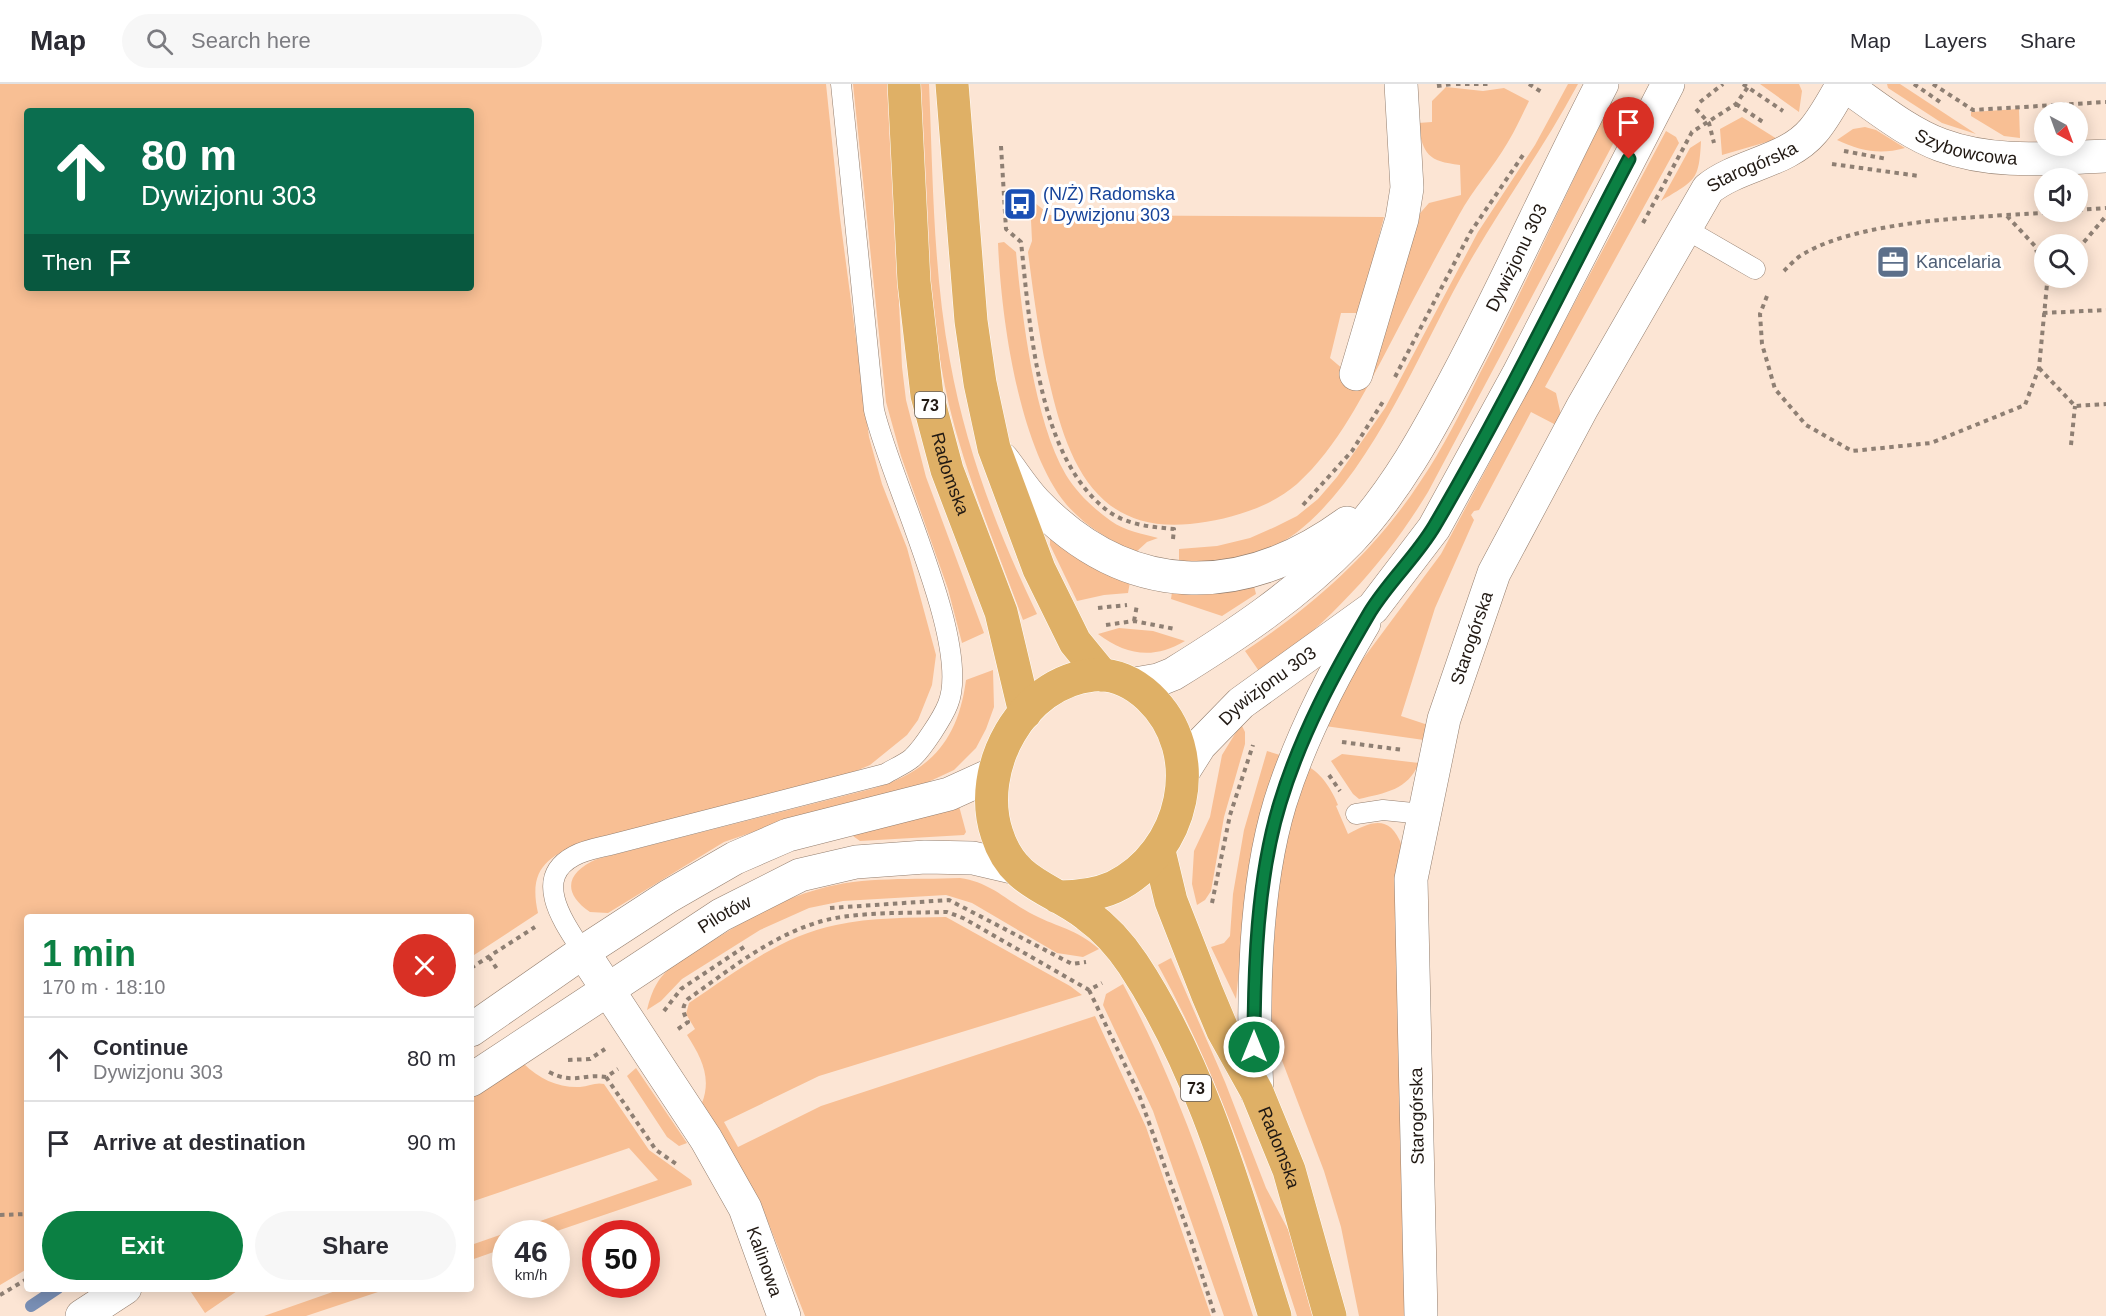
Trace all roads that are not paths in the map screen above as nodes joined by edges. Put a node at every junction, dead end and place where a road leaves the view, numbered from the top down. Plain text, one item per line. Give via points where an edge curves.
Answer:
1 (841, 84) edge
2 (904, 84) edge
3 (952, 84) edge
4 (1401, 84) edge
5 (1602, 84) edge
6 (1668, 84) edge
7 (1843, 84) edge
8 (2106, 156) edge
9 (1684, 228) junction
10 (1755, 269) dead end
11 (1356, 374) dead end
12 (994, 448) junction
13 (1387, 494) junction
14 (1373, 608) junction
15 (1102, 675) junction
16 (1135, 684) junction
17 (1024, 713) junction
18 (1183, 772) junction
19 (993, 774) junction
20 (1356, 814) road end
21 (1423, 814) junction
22 (1159, 851) junction
23 (1016, 867) junction
24 (1058, 897) junction
25 (583, 952) junction
26 (607, 989) junction
27 (474, 1028) edge
28 (474, 1078) edge
29 (1257, 1092) junction
30 (119, 1292) edge
31 (82, 1316) edge
32 (784, 1316) edge
33 (1275, 1316) edge
34 (1330, 1316) edge
35 (1421, 1316) edge

1 - 25 lane via 874,410 881,441 943,615 952,656 948,704 913,757 885,774 576,855 562,864 555,874 553,899
2 - 17 main road, Radomska / 73 via 914,282 927,395 947,470 1001,612
3 - 12 main road via 971,321
4 - 11 main road via 1407,188 1402,219
5 - 13 main road, Dywizjonu 303 via 1480,334 1426,435
6 - 14 main road, Dywizjonu 303 via 1434,528
7 - 8 main road, Szybowcowa via 1939,144 1968,153 2008,160
7 - 9 main road, Starogórska via 1812,132 1776,156 1717,181
9 - 10 lane
9 - 21 main road, Starogórska via 1494,573 1444,719
12 - 13 main road via 1034,501 1060,525 1131,568 1179,579 1205,580 1265,568 1323,541
12 - 15 main road via 1039,569 1075,642
13 - 16 main road, Dywizjonu 303 via 1351,538 1280,603 1173,674
14 - 18 main road, Dywizjonu 303 via 1241,703 1200,745
14 - 29 main road via 1312,718 1279,805 1264,881 1254,994
15 - 16 main road, 73
15 - 17 main road, 73 via 1081,676 1053,688
16 - 18 main road via 1165,716 1179,749
17 - 19 main road, 73 via 1003,745
18 - 22 main road via 1177,817
19 - 23 main road, 73 via 991,804 996,834
19 - 25 main road via 950,794 788,836 735,858
20 - 21 lane via 1383,810
21 - 35 main road, Starogórska via 1412,879
22 - 24 main road via 1113,888 1090,895
22 - 29 main road, Radomska via 1171,901 1211,1002
23 - 24 main road, 73 via 1040,889
23 - 26 main road, Pilotów via 973,858 924,857 856,862 800,875 721,915
24 - 33 main road, 73 via 1088,915 1119,945 1179,1049 1223,1151
25 - 26 main road, Kalinowa
25 - 27 main road
26 - 28 main road, Pilotów
26 - 32 main road, Kalinowa via 706,1139 745,1208
29 - 34 main road, Radomska via 1289,1170
30 - 31 main road

